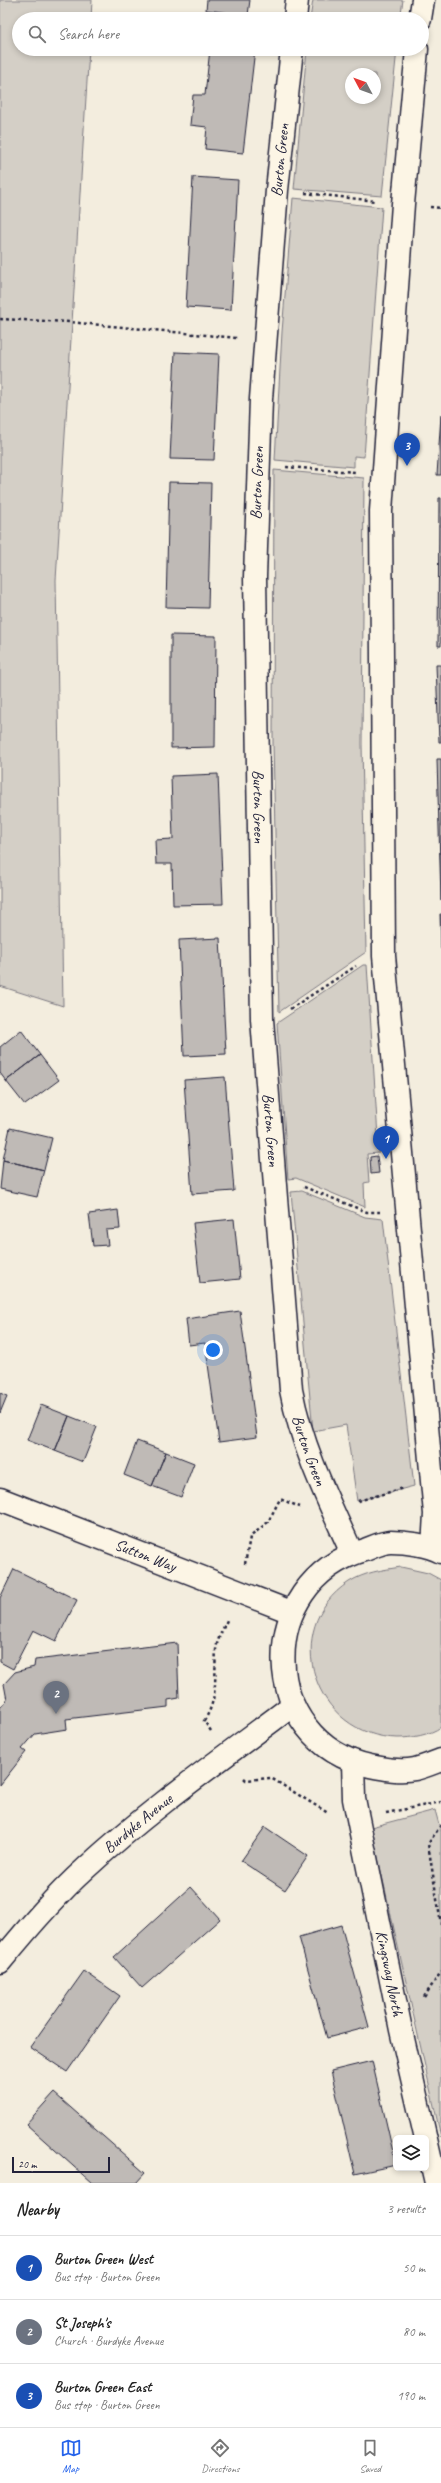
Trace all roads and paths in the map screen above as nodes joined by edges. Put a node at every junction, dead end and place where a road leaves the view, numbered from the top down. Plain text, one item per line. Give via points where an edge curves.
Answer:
1 (297, 0) edge
2 (423, 0) edge
3 (296, 12) edge
4 (421, 12) edge
5 (291, 56) edge
6 (416, 56) edge
7 (277, 190) junction
8 (403, 204) junction
9 (0, 319) edge
10 (265, 341) junction
11 (258, 465) junction
12 (383, 474) junction
13 (384, 956) junction
14 (262, 1019) junction
15 (274, 1187) junction
16 (406, 1210) junction
17 (0, 1499) edge
18 (437, 1550) edge
19 (352, 1553) junction
20 (291, 1612) junction
21 (293, 1705) junction
22 (441, 1760) edge
23 (353, 1762) junction
24 (441, 1825) edge
25 (438, 1902) junction
26 (441, 1905) edge
27 (441, 1924) edge
28 (0, 1962) edge
29 (436, 2183) edge

1 - 3 street
2 - 4 street
5 - 7 street, Burton Green
6 - 8 street
7 - 8 path
7 - 10 street, Burton Green
8 - 12 street
9 - 10 path via 69,322
10 - 11 street, Burton Green
11 - 12 path
11 - 14 street, Burton Green via 255,696
12 - 13 street via 381,526
13 - 14 path via 366,959 278,1017
13 - 16 street
14 - 15 street, Burton Green
15 - 16 path via 296,1184 367,1212
15 - 19 street, Burton Green via 290,1390 297,1423
16 - 18 street
17 - 20 street, Sutton Way
18 - 19 street via 390,1542
19 - 20 street via 313,1579
20 - 21 street via 284,1639 282,1670
21 - 23 street via 311,1732 334,1753
21 - 28 street, Burdyke Avenue via 137,1823 44,1909
22 - 23 street via 416,1769 392,1771
23 - 29 street, Kingsway North via 357,1812 401,2030
24 - 25 path via 428,1844
25 - 26 path
25 - 27 path

